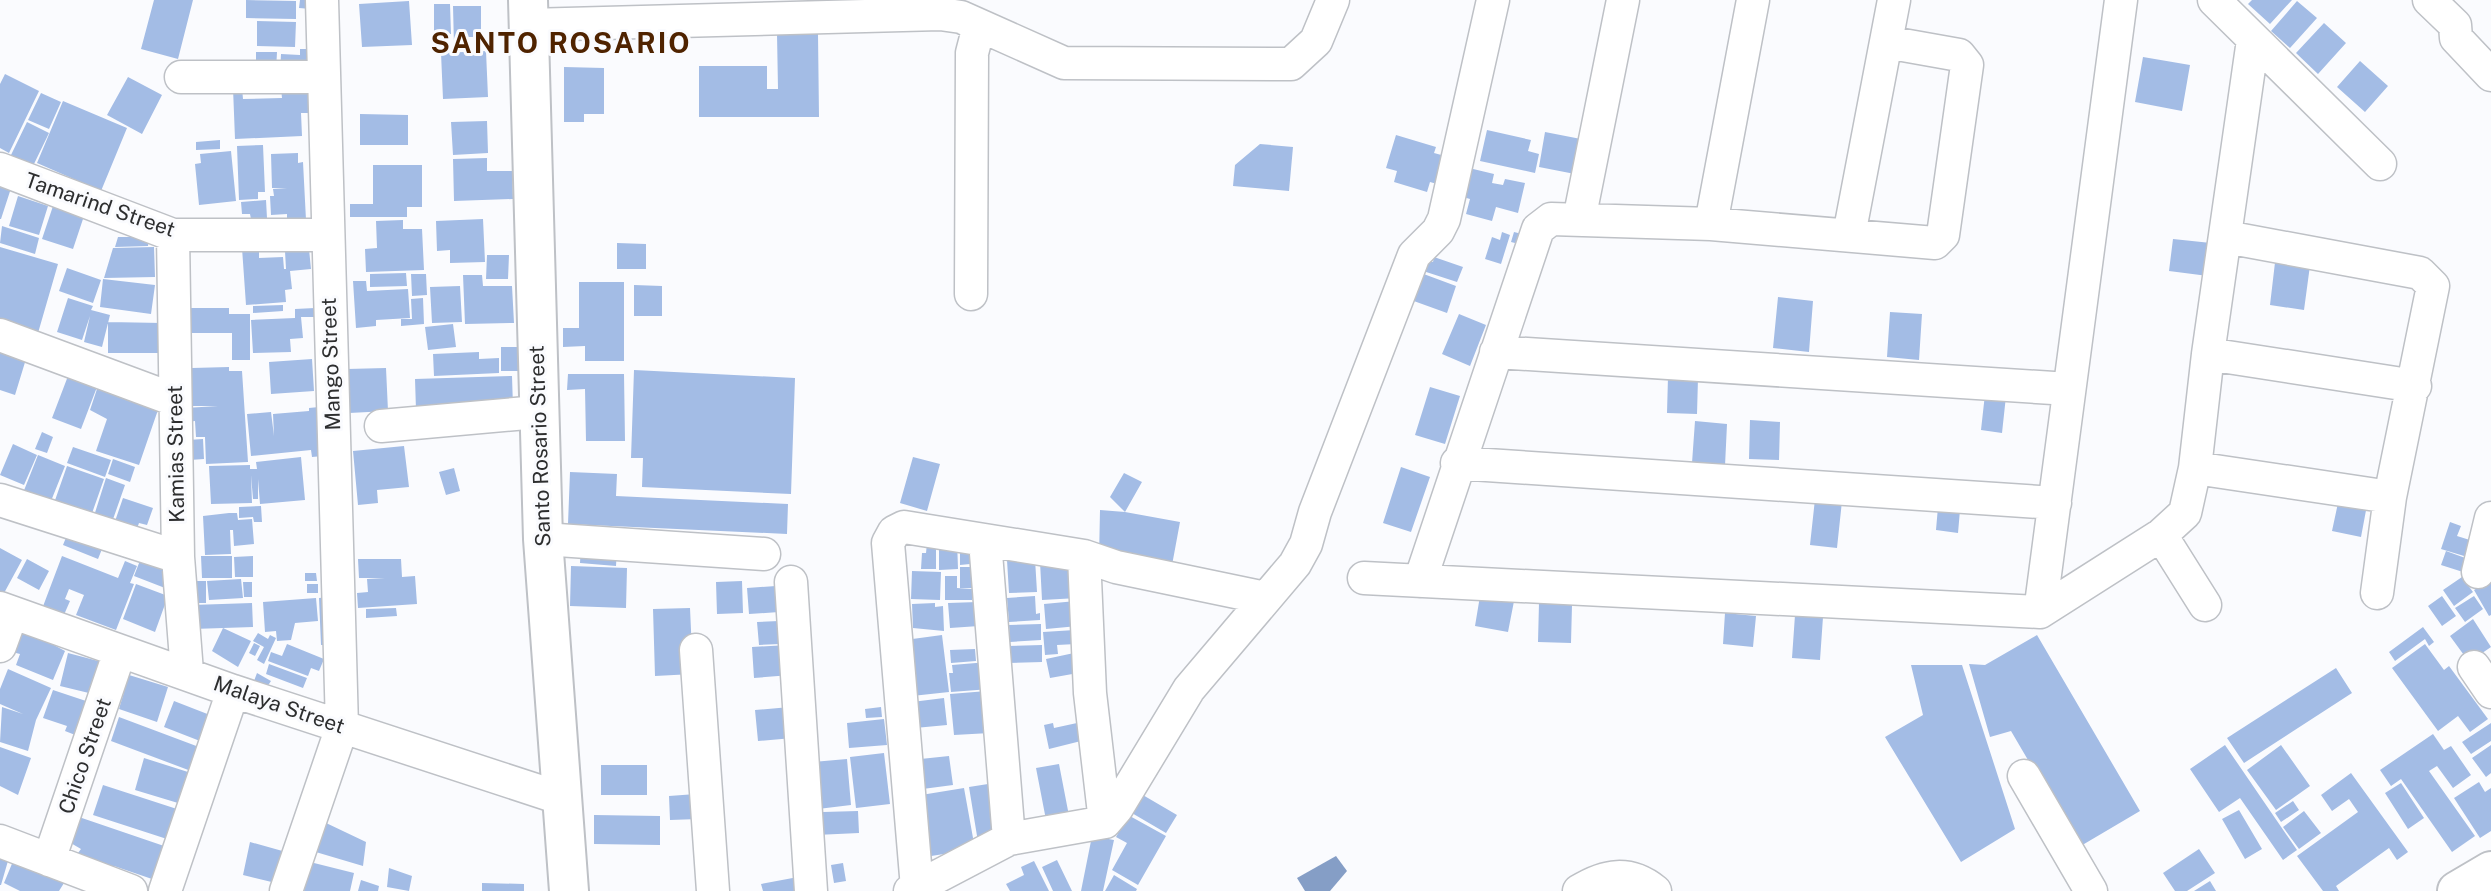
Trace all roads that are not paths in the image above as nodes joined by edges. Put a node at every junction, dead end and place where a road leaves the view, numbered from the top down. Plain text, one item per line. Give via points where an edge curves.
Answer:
1 (322, 0) edge
2 (1333, 0) edge
3 (1493, 0) edge
4 (1623, 0) edge
5 (1753, 0) edge
6 (1894, 0) edge
7 (2121, 0) edge
8 (2214, 0) edge
9 (2413, 0) edge
10 (2429, 0) edge
11 (936, 7) edge
12 (674, 10) edge
13 (528, 12) edge
14 (979, 26) junction
15 (2456, 38) junction
16 (2253, 40) junction
17 (1886, 42) junction
18 (2490, 73) edge
19 (181, 77) dead end
20 (322, 77) junction
21 (2380, 164) dead end
22 (0, 169) edge
23 (1579, 220) junction
24 (1711, 224) junction
25 (173, 234) junction
26 (328, 235) junction
27 (1849, 235) junction
28 (2225, 237) junction
29 (971, 294) dead end
30 (0, 335) edge
31 (1496, 352) junction
32 (2208, 354) junction
33 (2415, 386) junction
34 (2069, 389) junction
35 (175, 400) junction
36 (538, 412) junction
37 (381, 426) dead end
38 (1457, 463) junction
39 (2195, 468) junction
40 (2390, 497) junction
41 (0, 500) edge
42 (2055, 503) junction
43 (2491, 518) edge
44 (2161, 536) junction
45 (543, 538) junction
46 (985, 541) junction
47 (764, 554) dead end
48 (1084, 556) junction
49 (177, 557) junction
50 (2478, 572) dead end
51 (1364, 578) dead end
52 (1420, 581) junction
53 (790, 582) dead end
54 (2377, 593) dead end
55 (1265, 598) junction
56 (2205, 605) dead end
57 (6, 611) edge
58 (2040, 612) junction
59 (0, 646) edge
60 (696, 650) dead end
61 (120, 651) junction
62 (187, 672) junction
63 (233, 691) junction
64 (342, 727) junction
65 (2024, 776) dead end
66 (560, 798) junction
67 (1105, 822) junction
68 (1009, 839) junction
69 (0, 841) edge
70 (48, 860) junction
71 (913, 889) edge
72 (131, 891) edge
73 (165, 891) edge
74 (286, 891) edge
75 (569, 891) edge
76 (713, 891) edge
77 (811, 891) edge
78 (1579, 891) edge
79 (1655, 891) edge
80 (2091, 891) edge

1 - 20 street, Mango Street
2 - 14 street via 1316,41 1291,64 1064,63
3 - 55 street via 1444,219 1414,255 1315,512 1307,544
4 - 23 street
5 - 24 street
6 - 17 street
7 - 34 street
8 - 16 street
9 - 15 street via 2416,14 2442,39
10 - 15 street via 2455,25
11 - 12 street
11 - 14 street
12 - 13 street
13 - 36 main road, Santo Rosario Street
14 - 29 street via 972,53
15 - 18 street
16 - 21 street
16 - 28 street
17 - 27 street
17 - 27 street via 1959,55 1968,65 1943,235 1935,243
19 - 20 street
20 - 26 street, Mango Street
22 - 25 street, Tamarind Street
23 - 24 street
23 - 31 street via 1551,219 1538,229
24 - 27 street
25 - 26 street, Tamarind Street
25 - 35 street, Kamias Street
26 - 64 street, Mango Street
28 - 32 street
28 - 33 street via 2428,278 2433,286
30 - 35 street
31 - 34 street
31 - 38 street
32 - 33 street
32 - 39 street
33 - 40 street
34 - 42 street
35 - 49 street, Kamias Street
36 - 37 street
36 - 45 main road, Santo Rosario Street
38 - 42 street
38 - 52 street
39 - 40 street
39 - 44 street via 2185,513
40 - 54 street
41 - 49 street
42 - 58 street
43 - 50 street
44 - 56 street
44 - 58 street
45 - 47 street
45 - 66 main road, Santo Rosario Street
46 - 48 street
46 - 68 street
46 - 71 street via 904,527 894,532 888,543
48 - 55 street via 1115,567
48 - 67 street via 1090,693
49 - 62 street, Kamias Street
51 - 52 street
52 - 58 street
53 - 77 street
55 - 67 street via 1189,689
57 - 59 street
57 - 61 street, Malaya Street
60 - 76 street
61 - 62 street, Malaya Street
61 - 70 street, Chico Street
62 - 63 street, Malaya Street
63 - 64 street, Malaya Street
63 - 73 street
64 - 66 street, Malaya Street
64 - 74 street
65 - 80 street
66 - 75 main road, Santo Rosario Street
67 - 68 street
68 - 71 street
69 - 70 street
70 - 72 street
78 - 79 street via 1599,878 1625,876

